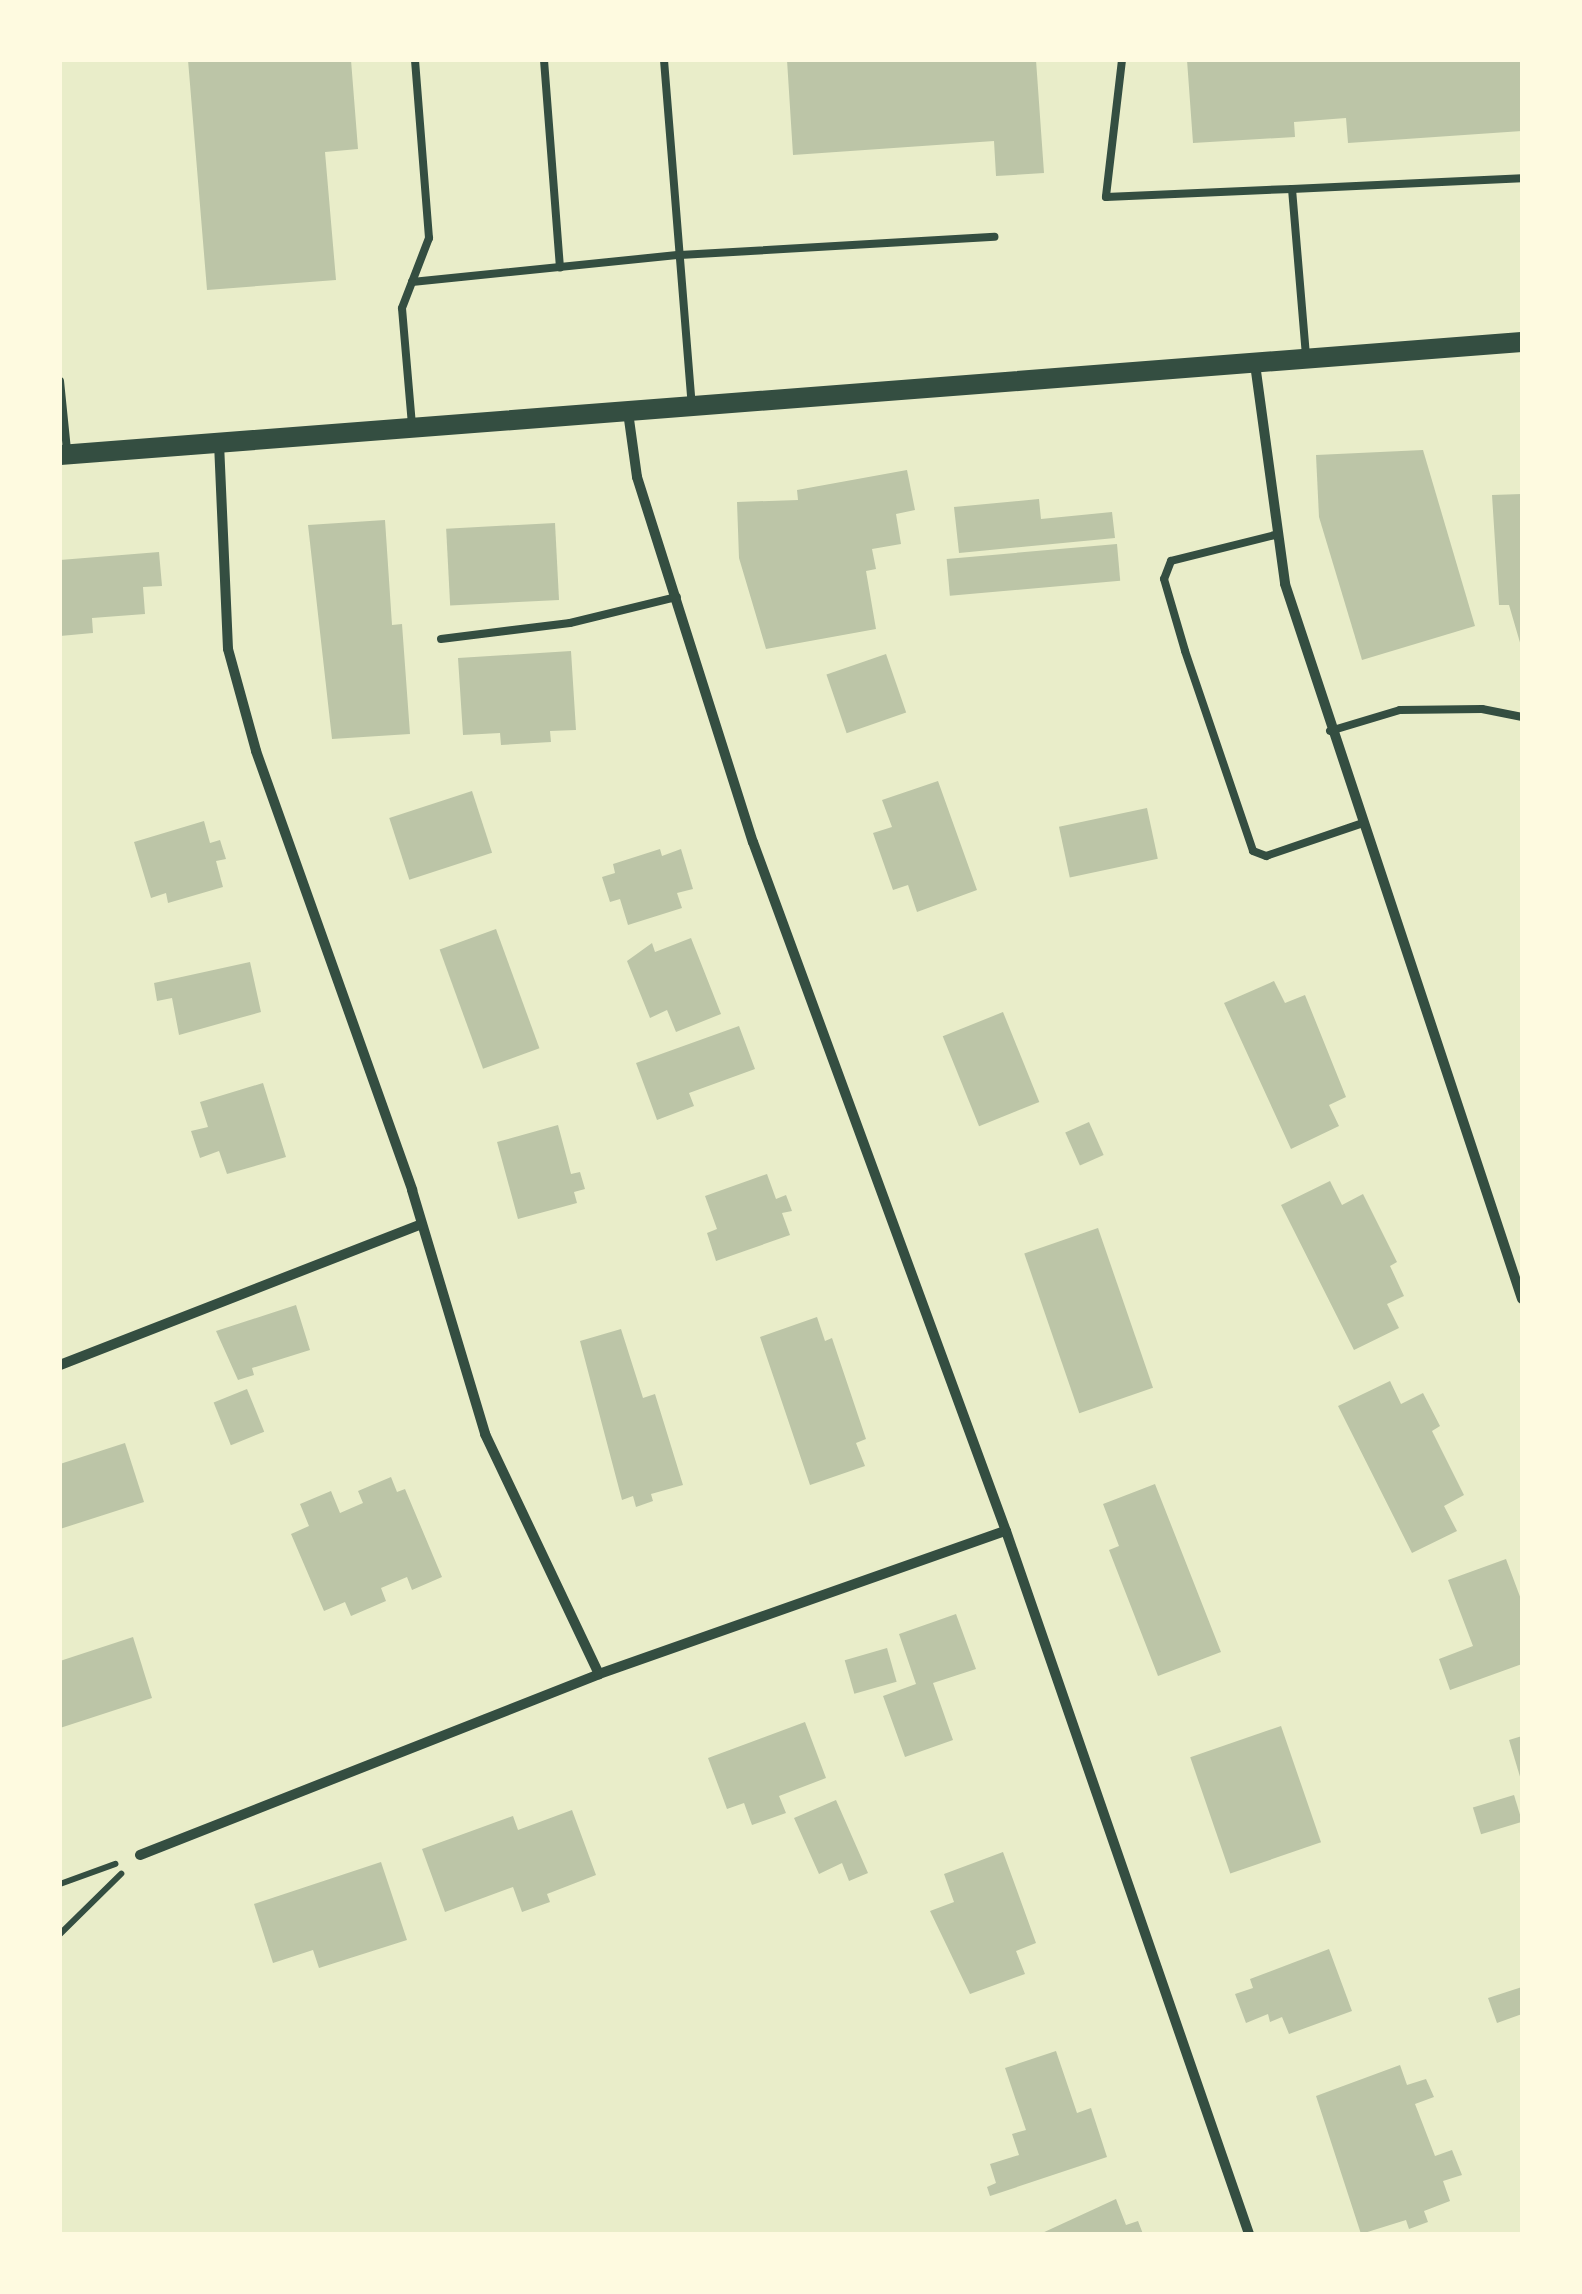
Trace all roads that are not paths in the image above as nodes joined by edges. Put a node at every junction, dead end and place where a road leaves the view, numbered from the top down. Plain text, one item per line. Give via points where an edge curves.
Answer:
1 (415, 60) edge
2 (544, 60) edge
3 (664, 60) edge
4 (1122, 60) edge
5 (1522, 178) edge
6 (1292, 189) junction
7 (994, 237) dead end
8 (680, 255) junction
9 (560, 267) junction
10 (412, 282) junction
11 (1522, 342) edge
12 (1306, 360) junction
13 (1255, 364) junction
14 (60, 381) edge
15 (692, 406) junction
16 (628, 412) junction
17 (413, 429) junction
18 (220, 443) junction
19 (64, 455) edge
20 (1276, 536) junction
21 (677, 597) junction
22 (441, 639) dead end
23 (1522, 717) edge
24 (1330, 730) junction
25 (1360, 824) junction
26 (422, 1224) junction
27 (1522, 1299) edge
28 (60, 1364) edge
29 (1006, 1532) junction
30 (599, 1674) junction
31 (140, 1855) road end
32 (1249, 2234) edge

1 - 10 lane via 429,238
2 - 9 lane
3 - 8 lane
4 - 6 lane via 1106,197
5 - 6 lane
6 - 12 lane
7 - 8 lane
8 - 9 lane
8 - 15 lane
9 - 10 lane
10 - 17 lane via 402,308
11 - 12 main road
12 - 13 main road
13 - 15 main road
13 - 20 street
14 - 19 lane
15 - 16 main road
16 - 17 main road
16 - 21 street via 637,477
17 - 18 main road
18 - 19 main road
18 - 26 street via 228,649 310,912
20 - 24 street
20 - 25 lane via 1171,560 1164,579 1185,652 1254,851 1266,856
21 - 22 lane via 570,623
21 - 29 street via 753,842
23 - 24 lane via 1482,709 1400,710
24 - 25 street
25 - 27 street
26 - 28 street
26 - 30 street via 485,1434
29 - 30 street
29 - 32 street
30 - 31 street

